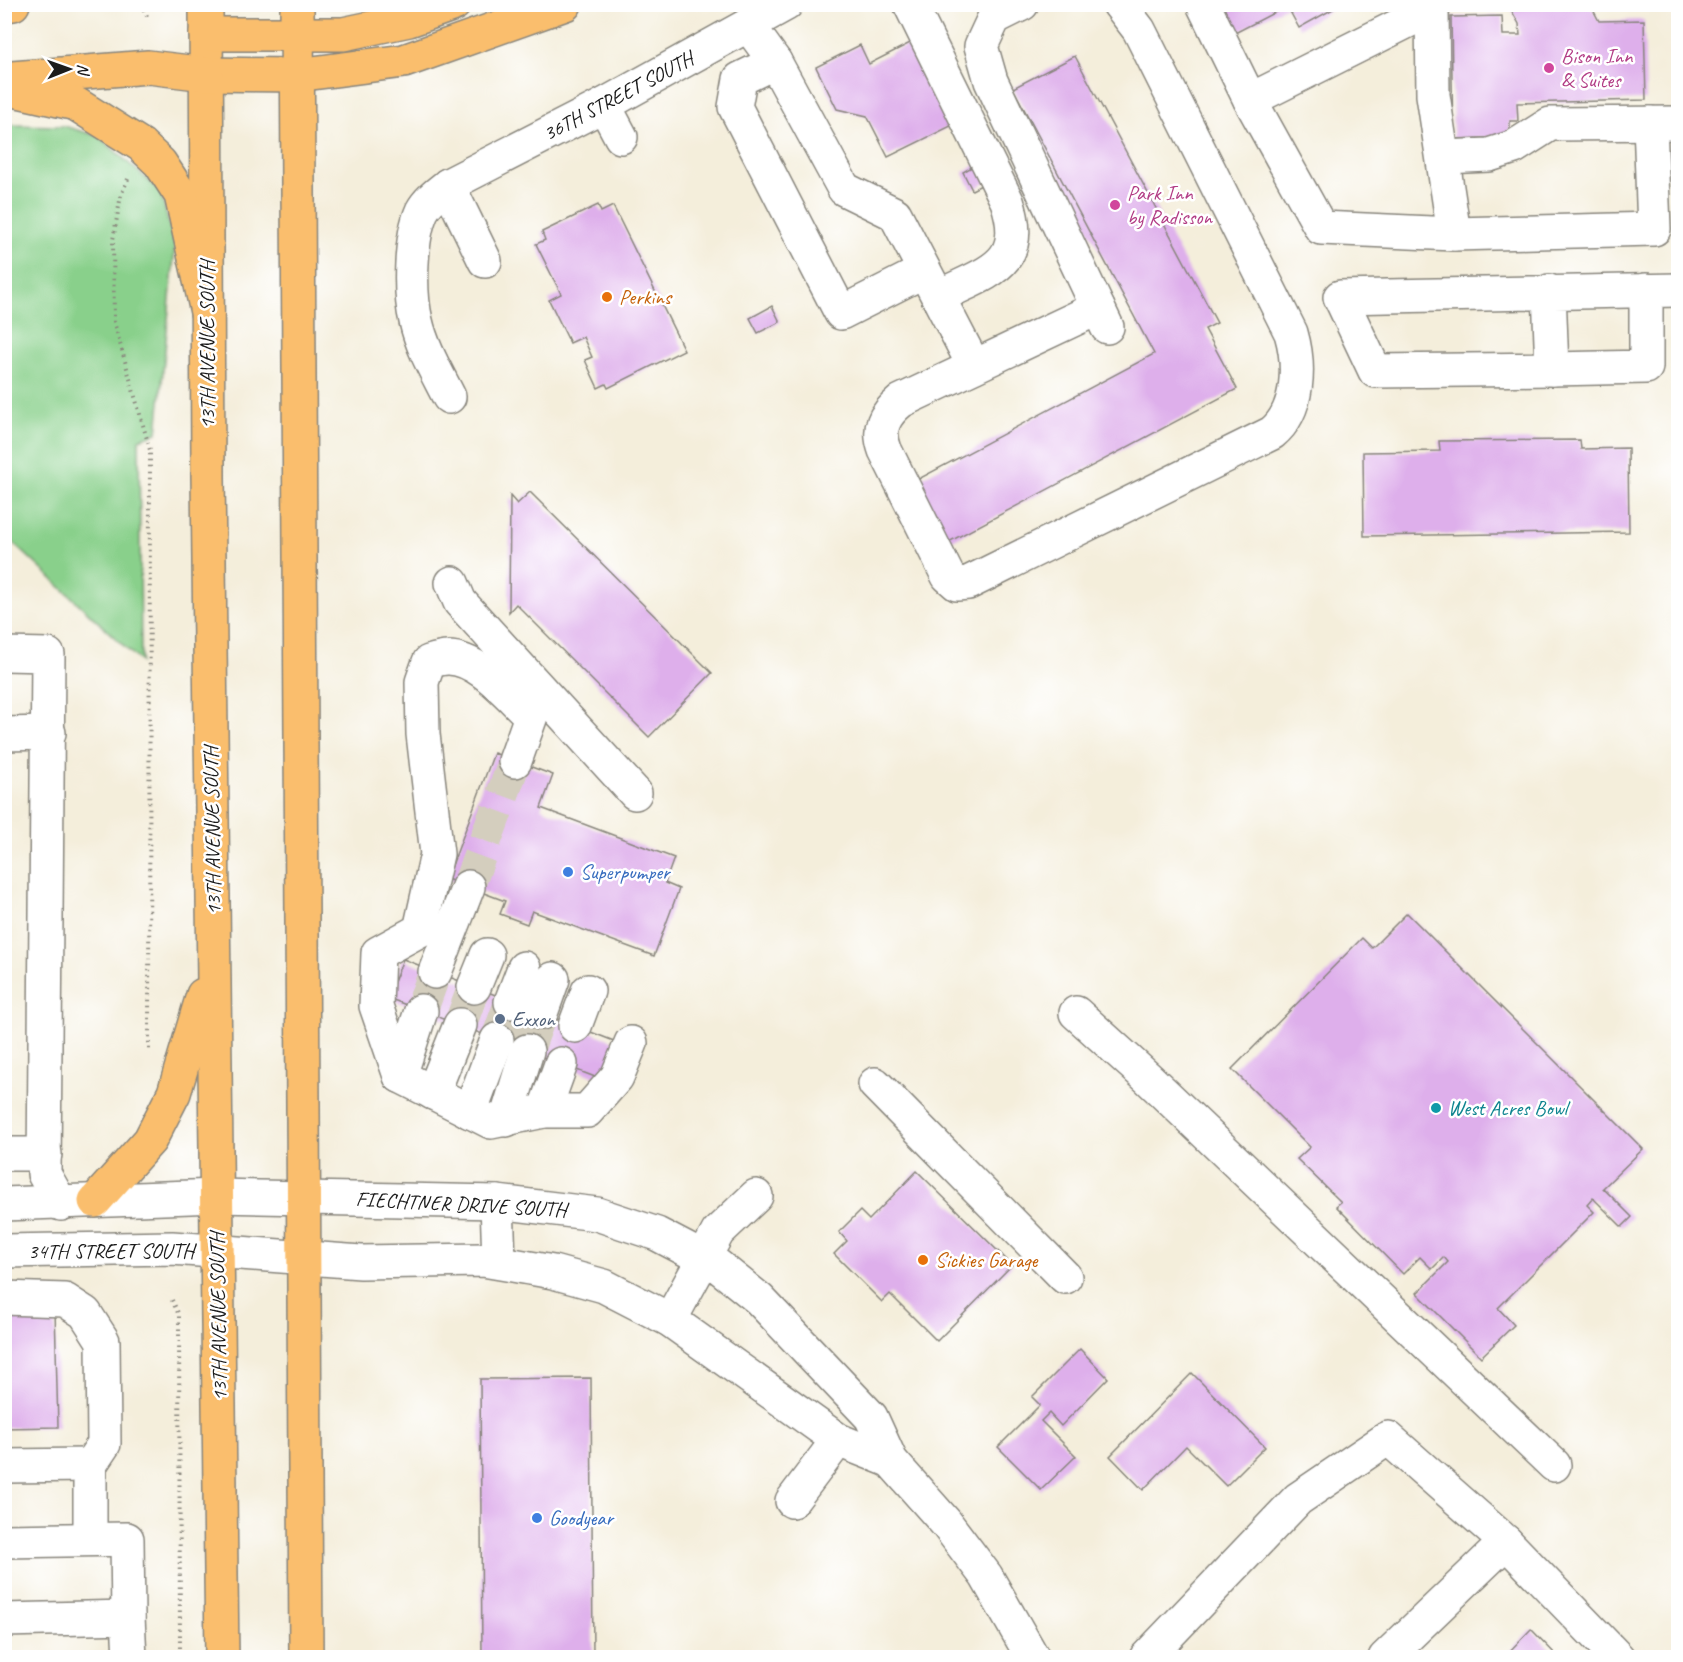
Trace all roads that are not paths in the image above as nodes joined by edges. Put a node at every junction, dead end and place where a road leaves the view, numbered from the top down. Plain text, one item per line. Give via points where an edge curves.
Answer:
1 (13, 4) edge
2 (454, 4) edge
3 (565, 4) edge
4 (786, 4) edge
5 (910, 4) edge
6 (1022, 4) edge
7 (1119, 4) edge
8 (1203, 4) edge
9 (4, 5) edge
10 (1425, 8) edge
11 (206, 19) edge
12 (297, 20) edge
13 (749, 26) junction
14 (775, 62) junction
15 (206, 74) junction
16 (297, 75) junction
17 (4, 79) edge
18 (4, 88) edge
19 (1250, 100) junction
20 (604, 105) junction
21 (1664, 123) edge
22 (621, 137) dead end
23 (1444, 157) junction
24 (448, 186) junction
25 (1454, 234) junction
26 (485, 261) dead end
27 (931, 284) junction
28 (1646, 290) junction
29 (1678, 290) edge
30 (1549, 291) junction
31 (207, 312) junction
32 (974, 366) junction
33 (1552, 369) junction
34 (449, 397) dead end
35 (452, 583) dead end
36 (4, 654) edge
37 (49, 733) junction
38 (4, 734) edge
39 (515, 761) tunnel mouth
40 (635, 793) dead end
41 (468, 887) tunnel mouth
42 (433, 935) junction
43 (214, 955) junction
44 (487, 955) dead end
45 (435, 972) tunnel mouth
46 (538, 973) dead end
47 (474, 987) tunnel mouth
48 (588, 991) dead end
49 (526, 1007) tunnel mouth
50 (422, 1011) tunnel mouth
51 (1076, 1013) dead end
52 (460, 1025) tunnel mouth
53 (575, 1026) tunnel mouth
54 (496, 1040) tunnel mouth
55 (631, 1043) dead end
56 (527, 1051) tunnel mouth
57 (561, 1064) tunnel mouth
58 (400, 1076) junction
59 (875, 1084) dead end
60 (433, 1093) junction
61 (544, 1111) junction
62 (470, 1112) junction
63 (506, 1120) junction
64 (4, 1154) edge
65 (45, 1154) junction
66 (217, 1196) junction
67 (756, 1196) dead end
68 (304, 1197) junction
69 (95, 1201) junction
70 (497, 1202) junction
71 (4, 1204) edge
72 (61, 1204) junction
73 (4, 1251) edge
74 (217, 1252) junction
75 (304, 1258) junction
76 (704, 1258) junction
77 (499, 1262) junction
78 (1065, 1277) dead end
79 (4, 1298) edge
80 (670, 1320) junction
81 (838, 1440) junction
82 (891, 1461) junction
83 (90, 1465) junction
84 (1554, 1465) dead end
85 (4, 1466) edge
86 (792, 1502) dead end
87 (90, 1539) junction
88 (4, 1541) edge
89 (1506, 1542) junction
90 (128, 1617) junction
91 (4, 1620) edge
92 (1148, 1657) edge
93 (130, 1658) edge
94 (222, 1658) edge
95 (306, 1658) edge
96 (1033, 1658) edge
97 (1385, 1658) edge
98 (1618, 1658) edge

1 - 9 main road
2 - 12 main road via 409,20 343,34
3 - 16 main road via 404,61
4 - 13 street, 36TH STREET SOUTH
5 - 27 street via 1007,201 1015,225 1011,247 1002,264
6 - 32 street via 994,18 981,46 991,81 1103,318
7 - 32 street via 1139,30 1291,333 1297,356 1290,410 1272,433 968,583 957,584 948,576 881,438 882,424 901,401
8 - 19 street
10 - 19 street
10 - 23 street via 1433,95
11 - 12 main road
11 - 15 main road, 13TH AVENUE SOUTH
12 - 16 main road
13 - 14 street
13 - 20 street, 36TH STREET SOUTH
14 - 27 street via 844,189 895,214
14 - 27 street via 741,79 735,107 841,313
15 - 16 main road
15 - 17 main road via 148,67
15 - 31 main road, 13TH AVENUE SOUTH
16 - 68 main road
18 - 31 main road via 76,104 141,145 160,163 181,195
19 - 25 street via 1321,228
20 - 22 street
20 - 24 street, 36TH STREET SOUTH
21 - 23 street via 1550,124 1514,147 1489,154
21 - 25 street via 1654,229
23 - 25 street
24 - 26 street
24 - 34 street, 36TH STREET SOUTH via 433,196 423,210 414,236 413,271 415,319
27 - 32 street
28 - 29 street
28 - 30 street
28 - 33 street via 1646,367
30 - 33 street
30 - 33 street via 1340,297 1375,371
31 - 43 main road, 13TH AVENUE SOUTH
35 - 40 street via 460,602
36 - 37 street via 48,656
37 - 38 street
37 - 65 street
39 - 42 street via 531,716 465,662 448,658 429,662 422,682 423,734 437,854
41 - 42 street
42 - 45 street
42 - 58 street via 378,953 376,1006
43 - 66 main road, 13TH AVENUE SOUTH
43 - 69 main road via 174,1093 150,1140
44 - 47 street
46 - 49 street
48 - 53 street
50 - 58 street
51 - 84 street
52 - 60 street
54 - 62 street
55 - 61 street via 617,1077 587,1111
56 - 63 street
57 - 61 street
58 - 60 street
59 - 78 street
60 - 62 street
61 - 63 street
62 - 63 street via 491,1122
64 - 65 street
65 - 72 street via 44,1174
66 - 68 street, FIECHTNER DRIVE SOUTH
66 - 69 street
66 - 74 main road, 13TH AVENUE SOUTH
67 - 76 street via 718,1232
68 - 70 street, FIECHTNER DRIVE SOUTH
68 - 75 main road
69 - 72 street
70 - 76 street, FIECHTNER DRIVE SOUTH via 597,1214 657,1234
70 - 77 street
71 - 72 street
73 - 74 street, 34TH STREET SOUTH via 172,1248
74 - 75 street, FIECHTNER DRIVE SOUTH
74 - 94 main road, 13TH AVENUE SOUTH
75 - 77 street, FIECHTNER DRIVE SOUTH
75 - 95 main road
76 - 80 street
76 - 82 street, FIECHTNER DRIVE SOUTH via 759,1299 871,1417
77 - 80 street, FIECHTNER DRIVE SOUTH via 603,1286
79 - 83 street via 65,1300 85,1313 98,1331 103,1341 104,1444
80 - 81 street, FIECHTNER DRIVE SOUTH
81 - 82 street, FIECHTNER DRIVE SOUTH
81 - 86 street
82 - 96 street, FIECHTNER DRIVE SOUTH via 986,1576
83 - 85 street
83 - 87 street
87 - 88 street
87 - 90 street via 127,1539
89 - 92 street via 1388,1438 1298,1499
89 - 97 street
89 - 98 street
90 - 91 street
90 - 93 street

